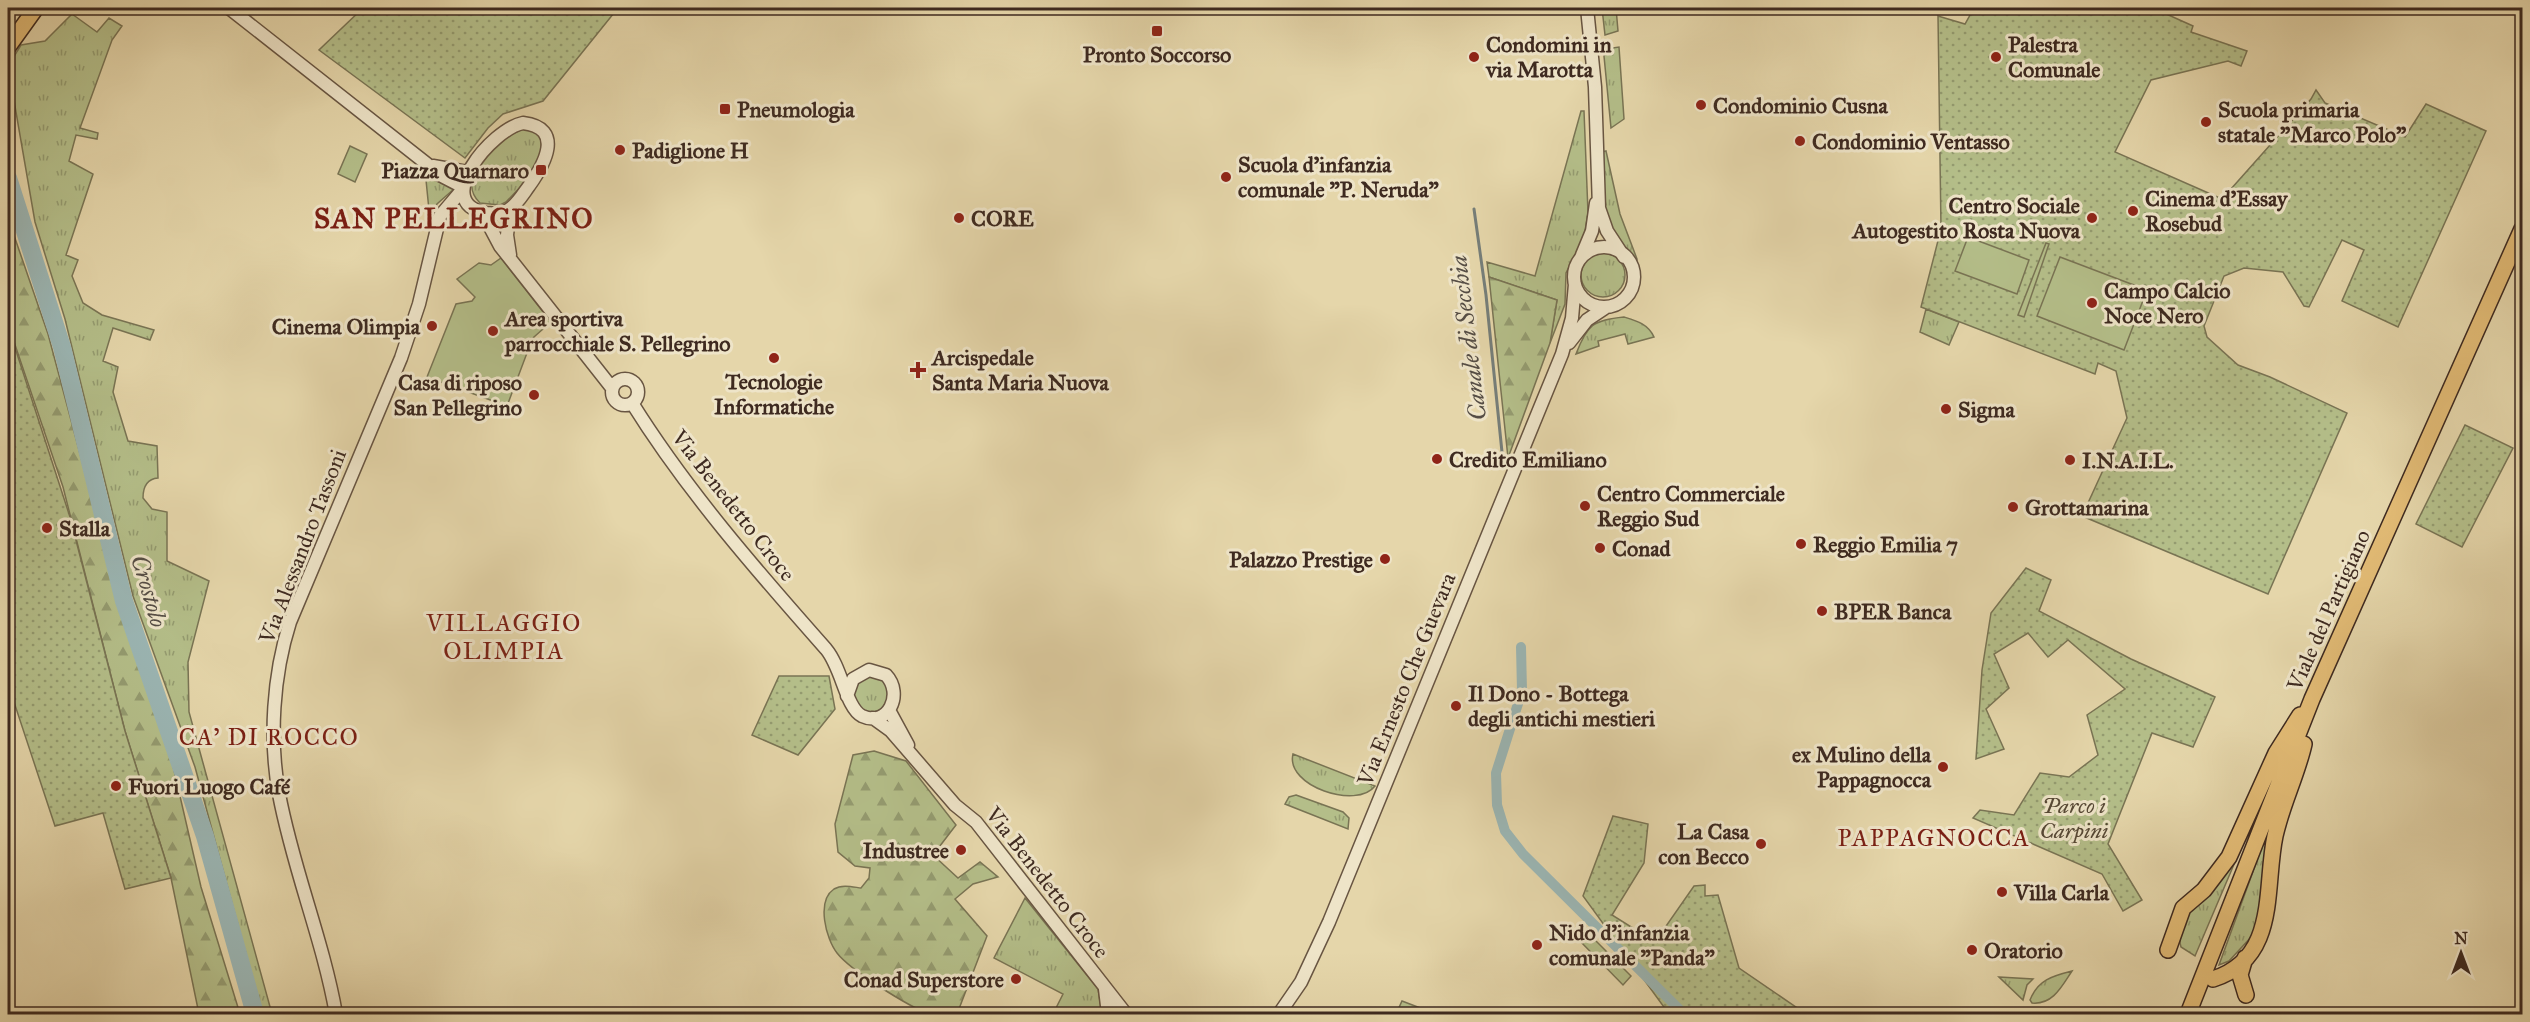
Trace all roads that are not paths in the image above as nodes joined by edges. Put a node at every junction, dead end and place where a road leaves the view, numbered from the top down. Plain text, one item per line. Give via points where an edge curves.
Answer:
1 (36, 8) edge
2 (229, 8) edge
3 (1587, 8) edge
4 (10, 43) edge
5 (427, 164) junction
6 (467, 172) junction
7 (463, 188) junction
8 (1598, 190) junction
9 (470, 204) junction
10 (445, 208) junction
11 (510, 209) junction
12 (482, 212) junction
13 (2523, 229) edge
14 (1624, 257) junction
15 (510, 258) junction
16 (1580, 258) junction
17 (1575, 284) junction
18 (1605, 308) junction
19 (1562, 354) junction
20 (612, 388) junction
21 (632, 403) junction
22 (833, 657) junction
23 (862, 672) junction
24 (2319, 684) junction
25 (847, 696) junction
26 (2312, 699) junction
27 (889, 710) junction
28 (873, 718) junction
29 (911, 752) junction
30 (2168, 950) dead end
31 (2245, 958) junction
32 (2214, 979) dead end
33 (1105, 989) junction
34 (2246, 995) dead end
35 (336, 1014) edge
36 (1108, 1014) edge
37 (1126, 1014) edge
38 (1279, 1014) edge
39 (2188, 1014) edge

1 - 4 main road
2 - 5 street
3 - 8 street via 1595,87
5 - 6 street
5 - 7 street
6 - 7 street
6 - 11 street via 501,131 523,123 538,128 548,142 546,160
7 - 9 street
7 - 10 street, Via Alessandro Tassoni
8 - 14 street via 1606,231
8 - 16 street via 1592,231
9 - 10 street
9 - 12 street
10 - 35 street, Via Alessandro Tassoni via 406,343 294,612 279,667 275,730 279,792
11 - 12 street
11 - 15 street
12 - 15 street
13 - 24 main road, Viale del Partigiano
14 - 16 street via 1610,248 1599,248
14 - 18 street via 1634,276 1632,289 1622,301
15 - 20 street
16 - 17 street via 1574,270
17 - 18 street via 1585,299
17 - 19 street, Via Ernesto Che Guevara via 1572,318
18 - 19 street, Via Ernesto Che Guevara via 1579,328
19 - 38 street, Via Ernesto Che Guevara via 1329,922 1301,982
20 - 21 street via 617,402
20 - 21 street via 621,379 633,381 638,392
21 - 22 street, Via Benedetto Croce via 657,443 768,583
22 - 23 street, Via Benedetto Croce
22 - 25 street, Via Benedetto Croce
23 - 25 street via 852,679
23 - 27 street via 875,670 891,680 895,698
24 - 26 main road, Viale del Partigiano
24 - 31 main road via 2300,762 2275,835 2263,930
25 - 28 street via 855,712
26 - 30 main road via 2276,753 2223,867 2180,913
26 - 39 main road, Viale del Partigiano
27 - 28 street
27 - 29 street, Via Benedetto Croce
28 - 29 street, Via Benedetto Croce
29 - 33 street, Via Benedetto Croce via 955,806 976,822
31 - 32 main road via 2229,973
31 - 34 main road via 2240,975
33 - 36 street
33 - 37 street, Via Benedetto Croce

